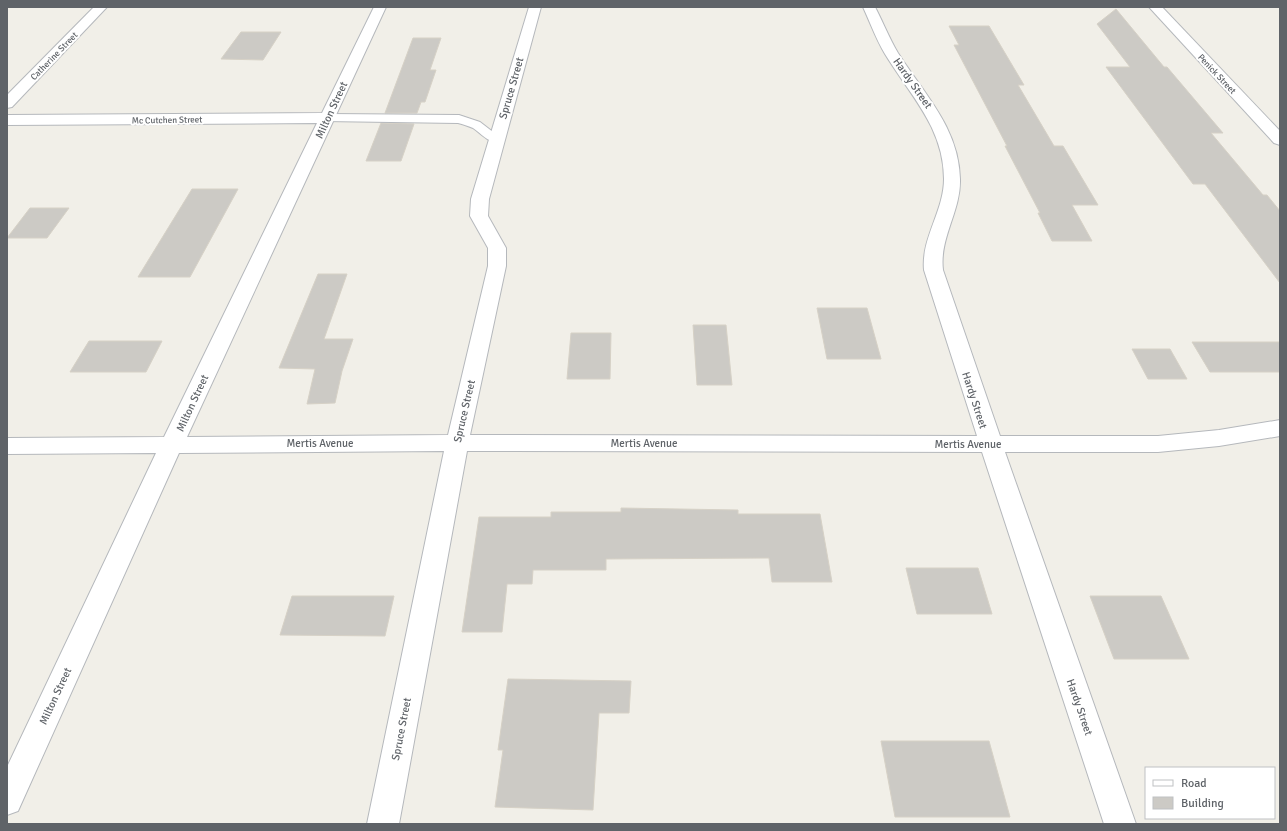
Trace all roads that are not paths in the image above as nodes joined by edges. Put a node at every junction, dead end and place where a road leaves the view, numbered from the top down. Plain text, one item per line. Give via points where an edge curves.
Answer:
1 (101, 7) edge
2 (380, 7) edge
3 (535, 7) edge
4 (869, 7) edge
5 (1155, 7) edge
6 (7, 104) edge
7 (328, 118) junction
8 (7, 120) edge
9 (496, 139) junction
10 (1280, 140) edge
11 (1280, 428) edge
12 (457, 443) junction
13 (172, 444) junction
14 (990, 444) junction
15 (7, 446) edge
16 (7, 800) edge
17 (383, 824) edge
18 (1120, 824) edge

1 - 6 street, Catherine Street
2 - 7 street, Milton Street
3 - 9 street, Spruce Street
4 - 14 street, Hardy Street via 891,53 932,111 949,146 952,180 950,198 934,249 935,278
5 - 10 street, Penick Street
7 - 8 street, Mc Cutchen Street
7 - 9 lane via 459,119 476,125
7 - 13 street, Milton Street
9 - 12 street, Spruce Street via 480,199 479,216 497,248 497,266
11 - 14 street, Mertis Avenue via 1210,440 1158,444
12 - 13 street, Mertis Avenue
12 - 14 street, Mertis Avenue
12 - 17 street, Spruce Street
13 - 15 street, Mertis Avenue
13 - 16 street, Milton Street
14 - 18 street, Hardy Street

